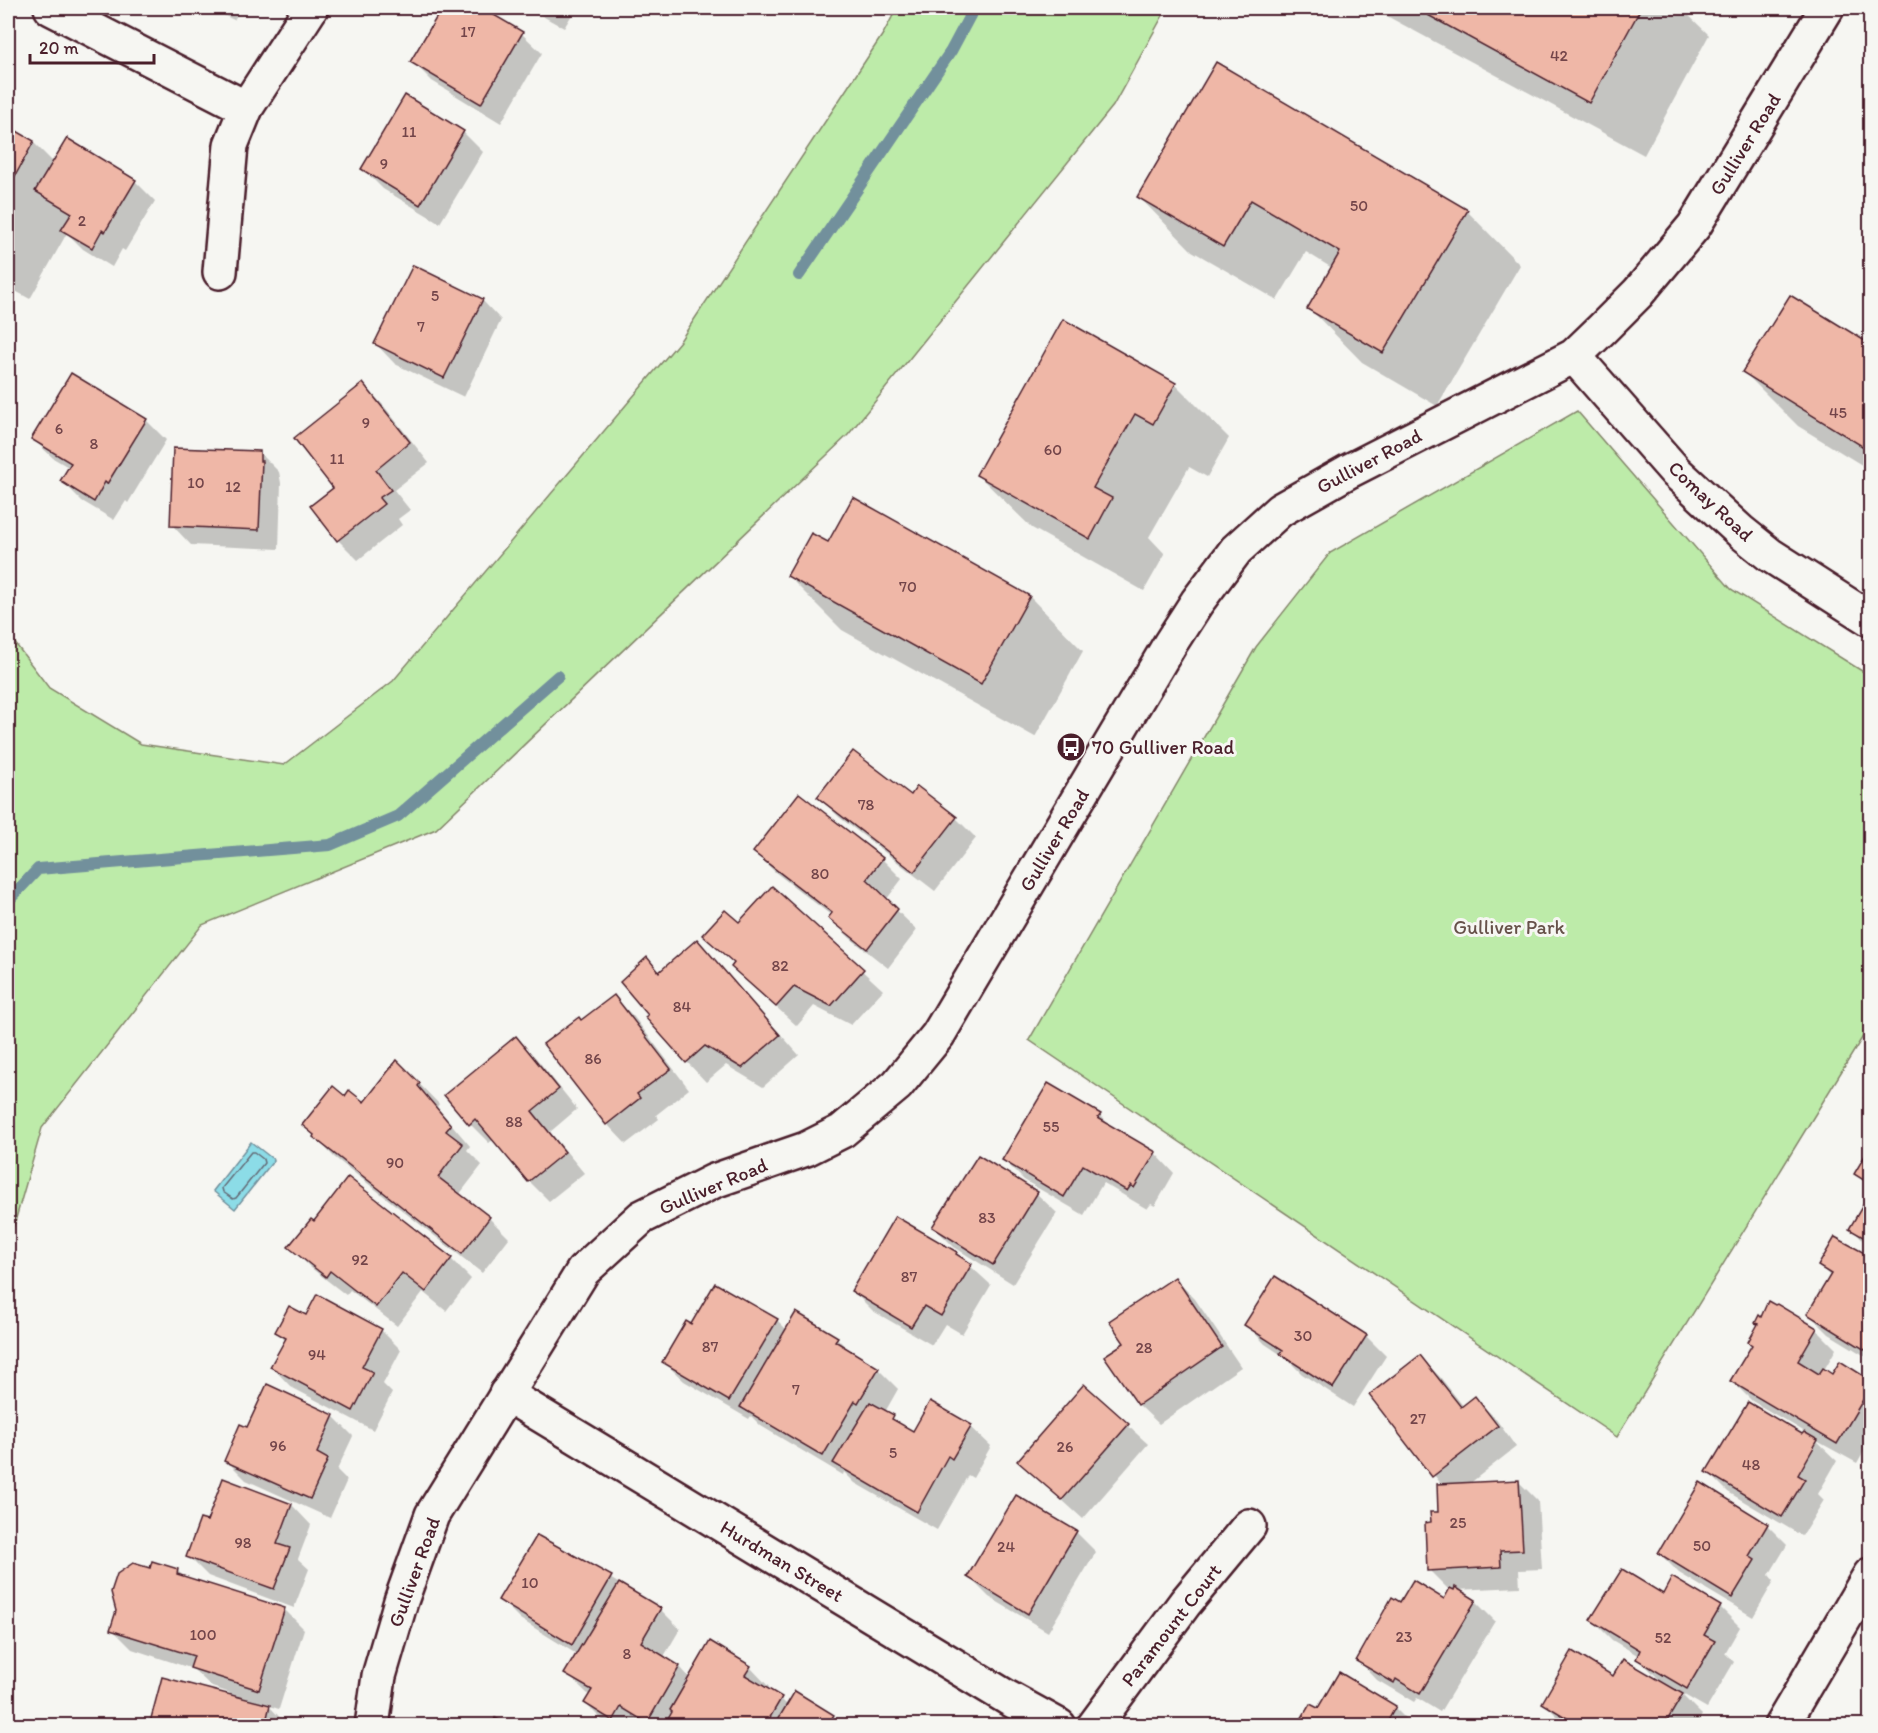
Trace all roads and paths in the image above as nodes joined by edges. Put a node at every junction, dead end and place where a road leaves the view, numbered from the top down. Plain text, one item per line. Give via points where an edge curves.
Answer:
1 (51, 8) edge
2 (311, 8) edge
3 (1827, 8) edge
4 (246, 108) junction
5 (220, 272) dead end
6 (1574, 356) junction
7 (1870, 620) edge
8 (506, 1394) junction
9 (1249, 1526) dead end
10 (1870, 1575) edge
11 (372, 1725) edge
12 (1059, 1725) edge
13 (1094, 1725) edge
14 (1780, 1725) edge

1 - 4 street
2 - 4 street
3 - 6 street, Gulliver Road via 1694,226 1638,293
4 - 5 street via 231,145
6 - 7 street, Comay Road via 1677,472 1732,524 1770,555
6 - 8 street, Gulliver Road via 1300,498 1280,510 1236,550 1170,644 938,1035 897,1085 842,1131 806,1149 714,1181 642,1217 583,1271
8 - 11 street, Gulliver Road via 432,1515 400,1601 379,1676
8 - 12 street, Hurdman Street via 997,1692
9 - 13 street, Paramount Court via 1185,1603
10 - 14 street

